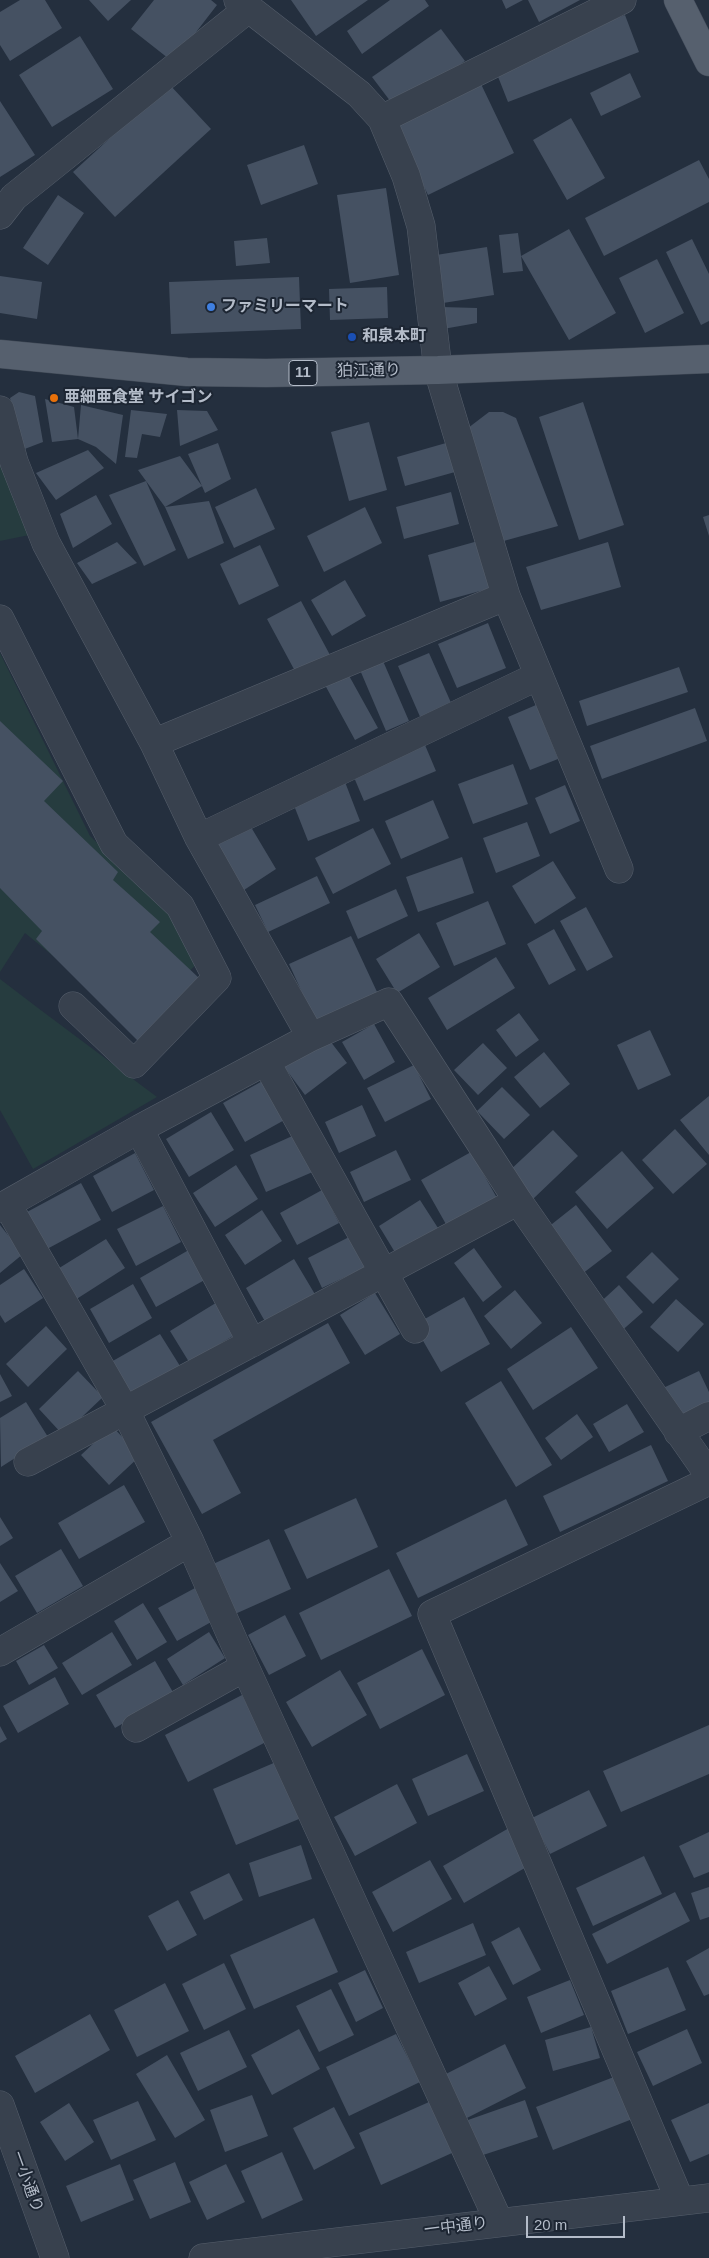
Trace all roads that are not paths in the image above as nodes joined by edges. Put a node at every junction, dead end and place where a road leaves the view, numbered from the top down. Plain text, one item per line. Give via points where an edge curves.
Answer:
1 (622, 0) edge
2 (678, 0) edge
3 (243, 4) edge
4 (709, 62) edge
5 (382, 119) junction
6 (0, 215) edge
7 (0, 354) edge
8 (709, 359) edge
9 (438, 370) junction
10 (0, 410) edge
11 (506, 596) junction
12 (0, 620) edge
13 (538, 676) junction
14 (154, 743) junction
15 (199, 838) junction
16 (619, 869) dead end
17 (73, 1006) dead end
18 (310, 1037) junction
19 (266, 1062) junction
20 (139, 1129) junction
21 (518, 1201) junction
22 (3, 1206) edge
23 (385, 1272) junction
24 (415, 1329) dead end
25 (252, 1343) junction
26 (125, 1410) junction
27 (709, 1416) edge
28 (678, 1432) junction
29 (28, 1462) dead end
30 (709, 1475) edge
31 (709, 1481) edge
32 (190, 1542) junction
33 (0, 1652) edge
34 (245, 1666) junction
35 (136, 1728) dead end
36 (0, 2106) edge
37 (709, 2198) edge
38 (680, 2201) junction
39 (499, 2222) junction
40 (54, 2258) edge
41 (203, 2258) edge

1 - 5 street
2 - 4 main road
3 - 5 street via 359,94
3 - 6 street via 14,197
5 - 9 street via 406,176 421,226
7 - 9 main road, 狛江通り / 11 via 186,372
8 - 9 main road, 狛江通り / 11
9 - 11 street
10 - 14 street via 14,462 46,544
11 - 13 street
11 - 14 street
12 - 17 street via 114,844 180,906 217,978 134,1064
13 - 15 street
13 - 16 street
14 - 15 street
15 - 18 street
18 - 19 street
18 - 21 street via 389,1002
19 - 20 street
19 - 23 street
20 - 22 street
20 - 25 street
21 - 23 street
21 - 28 street
22 - 26 street
23 - 24 street
23 - 25 street
25 - 26 street
26 - 29 street
26 - 32 street
27 - 28 street
28 - 30 street
31 - 38 street via 432,1614
32 - 33 street
32 - 34 street
34 - 35 street
34 - 39 street
36 - 40 street, 一小通り
37 - 38 street, 一中通り
38 - 39 street, 一中通り
39 - 41 street, 一中通り

